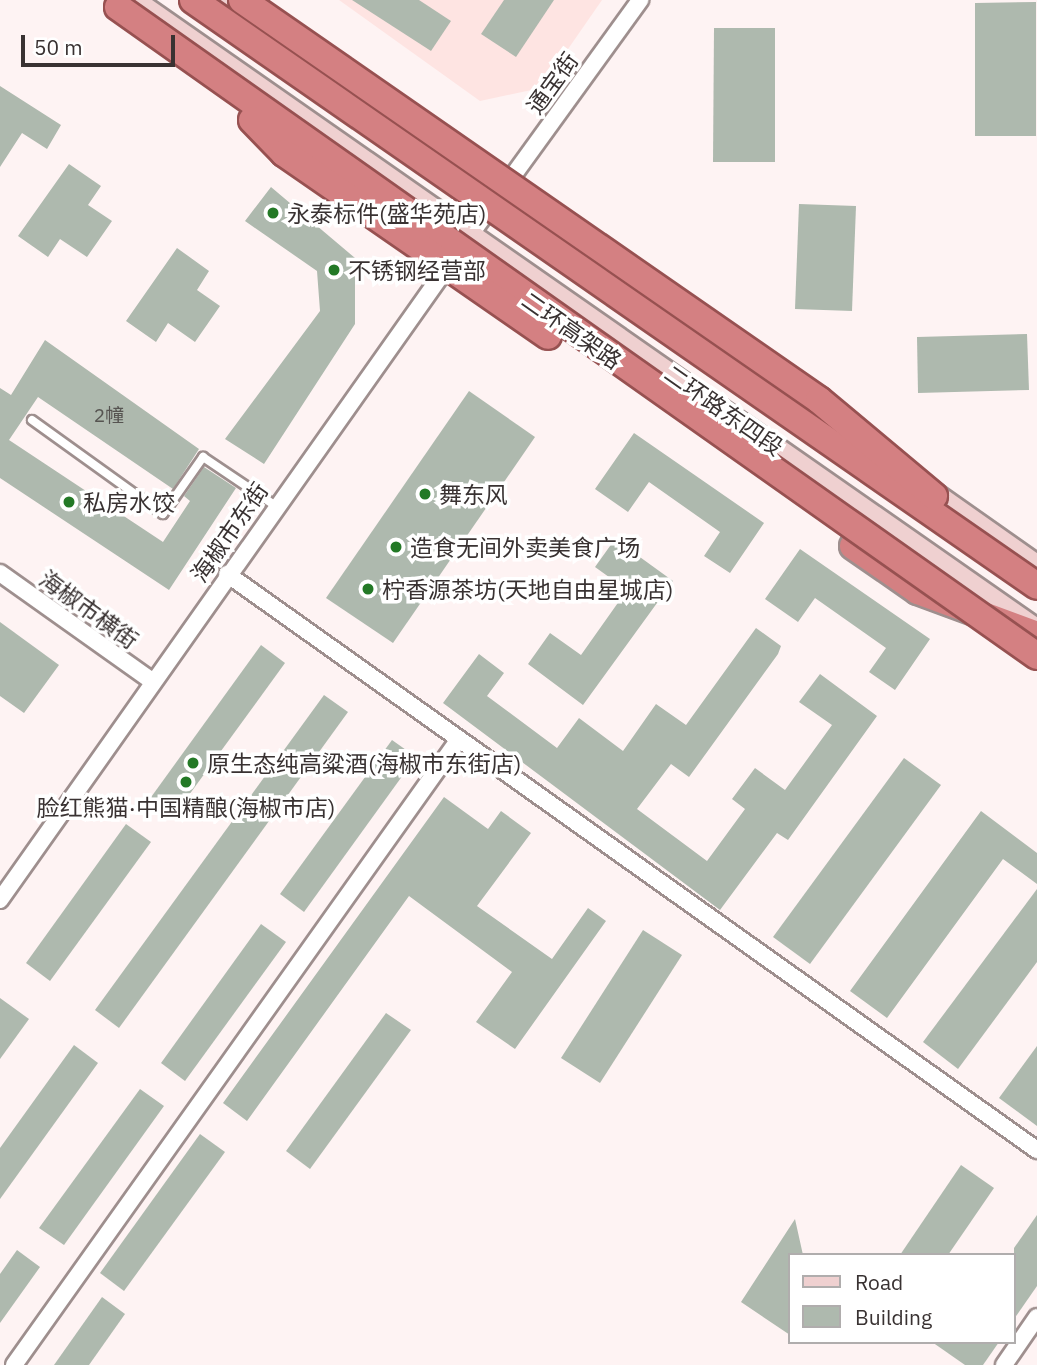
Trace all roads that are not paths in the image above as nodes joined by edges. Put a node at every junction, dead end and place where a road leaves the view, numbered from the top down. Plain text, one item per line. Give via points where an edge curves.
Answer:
1 (109, 0) edge
2 (132, 0) edge
3 (193, 0) edge
4 (221, 0) edge
5 (242, 0) edge
6 (640, 0) edge
7 (209, 76) junction
8 (499, 193) junction
9 (469, 236) junction
10 (32, 420) dead end
11 (276, 506) junction
12 (1037, 567) edge
13 (0, 573) edge
14 (227, 573) junction
15 (1037, 584) edge
16 (1037, 633) edge
17 (1037, 656) edge
18 (152, 681) junction
19 (459, 739) junction
20 (0, 900) edge
21 (1037, 1150) edge
22 (1037, 1317) edge
23 (15, 1365) edge
24 (1004, 1365) edge

1 - 7 highway, 二环高架路, bridge
2 - 9 main road, 二环路东四段
3 - 15 highway, bridge
4 - 8 main road
5 - 15 highway, bridge via 819,400
6 - 8 street, 通宝街
7 - 16 highway, bridge via 284,153 918,591
7 - 17 highway, 二环高架路, bridge
8 - 9 street, 海椒市东街
8 - 12 main road
9 - 11 street, 海椒市东街
9 - 16 main road, 二环路东四段 via 717,404
10 - 11 lane via 163,514 203,457
11 - 14 street, 海椒市东街
13 - 18 street, 海椒市横街
14 - 18 street, 海椒市东街
14 - 19 street
18 - 20 street, 海椒市东街
19 - 21 street
19 - 23 street
22 - 24 street

